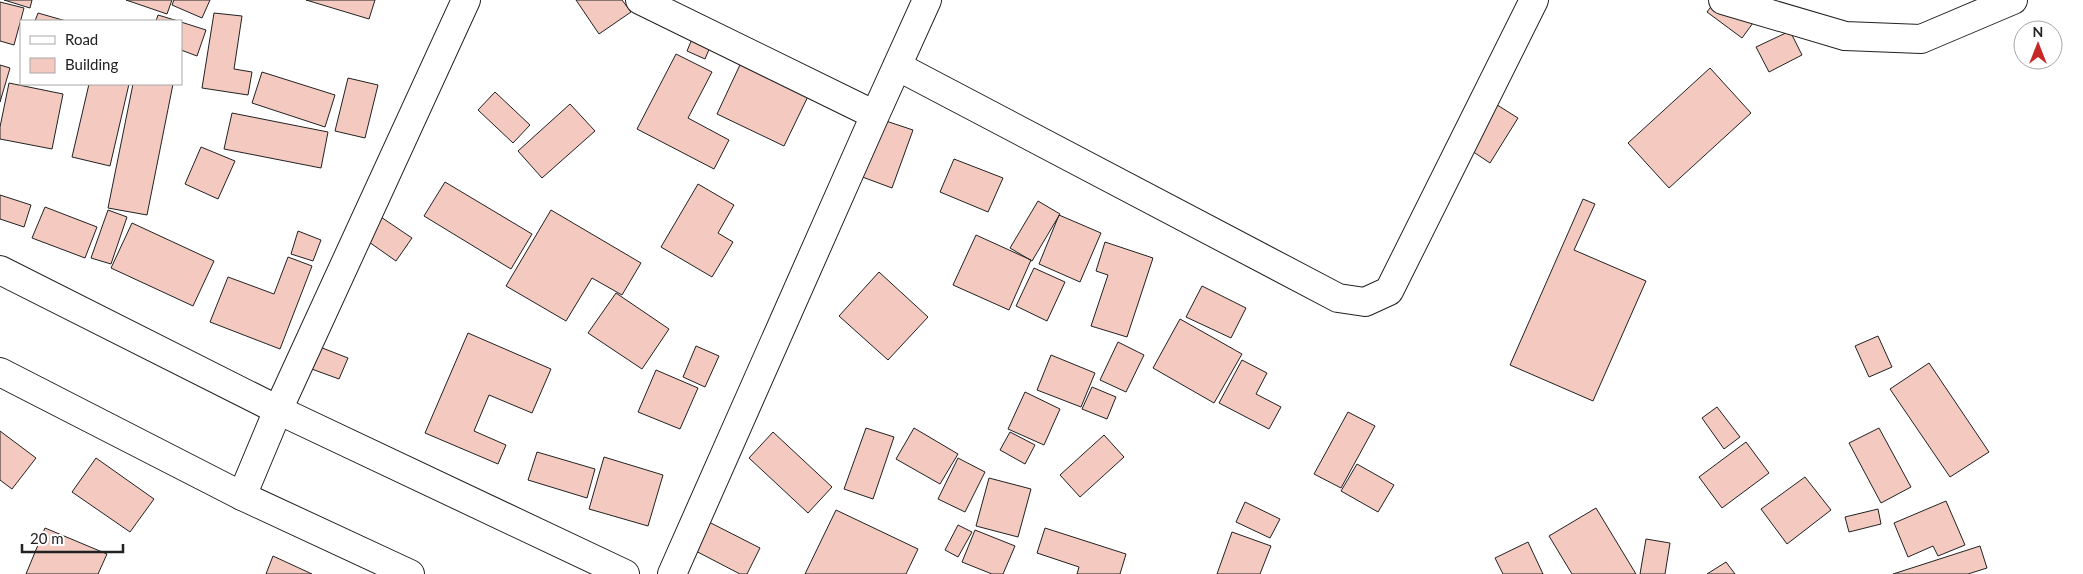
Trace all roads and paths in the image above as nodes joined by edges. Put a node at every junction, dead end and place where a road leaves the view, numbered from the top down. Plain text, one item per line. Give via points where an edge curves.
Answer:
1 (466, 0) edge
2 (640, 0) edge
3 (927, 0) edge
4 (1534, 0) edge
5 (1723, 0) edge
6 (2013, 0) edge
7 (897, 66) junction
8 (874, 115) junction
9 (0, 270) edge
10 (0, 372) edge
11 (278, 410) junction
12 (242, 496) junction
13 (410, 574) edge
14 (625, 574) edge
15 (672, 574) edge

1 - 11 main road
2 - 8 main road
3 - 7 main road
4 - 7 main road via 1389,291 1365,302 1338,298
5 - 6 main road via 1845,36 1920,40
7 - 8 main road
8 - 15 main road
9 - 11 main road
10 - 12 main road
11 - 12 main road
11 - 14 main road
12 - 13 main road

